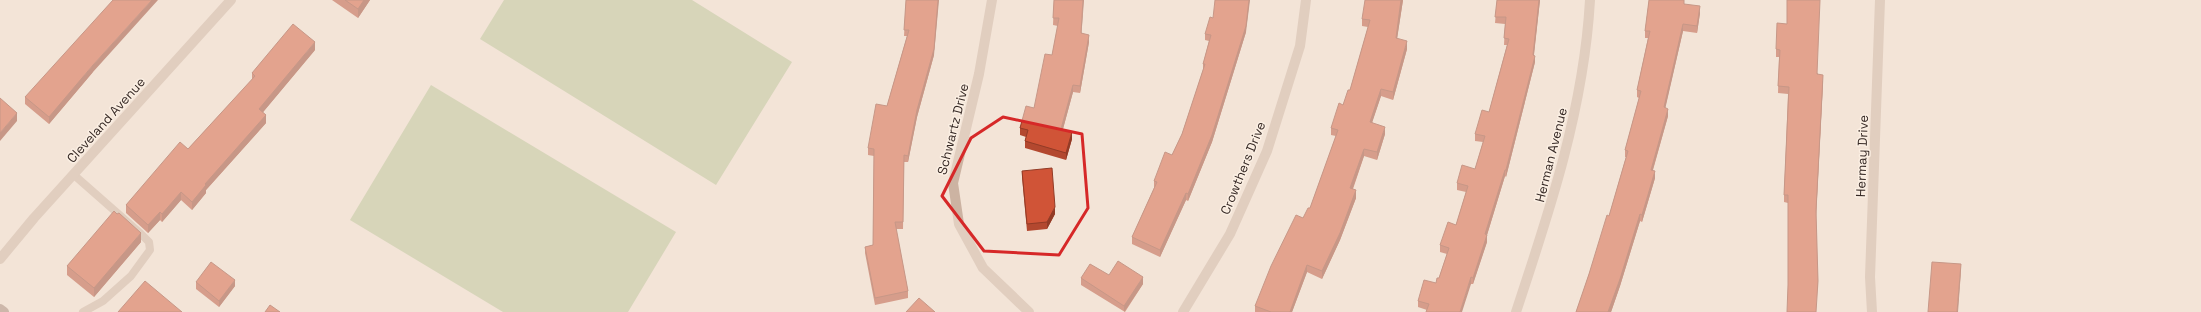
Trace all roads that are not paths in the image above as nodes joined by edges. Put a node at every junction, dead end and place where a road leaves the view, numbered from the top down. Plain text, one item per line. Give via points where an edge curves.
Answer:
1 (231, 0) edge
2 (992, 0) edge
3 (1306, 0) edge
4 (1590, 0) edge
5 (1880, 0) edge
6 (74, 175) junction
7 (0, 259) edge
8 (0, 309) edge
9 (4, 312) edge
10 (83, 312) edge
11 (1029, 312) edge
12 (1183, 312) edge
13 (1516, 312) edge
14 (1872, 312) edge

1 - 6 street, Cleveland Avenue
2 - 11 street, Schwartz Drive via 979,74 952,183 960,224 983,268
3 - 12 street, Crowthers Drive via 1300,46 1267,151 1230,234
4 - 13 street, Herman Avenue via 1578,101 1552,205
5 - 14 street, Hermay Drive via 1870,277
6 - 7 street, Cleveland Avenue
6 - 10 lane via 140,233 149,242 150,250 131,276 103,301
8 - 9 main road

